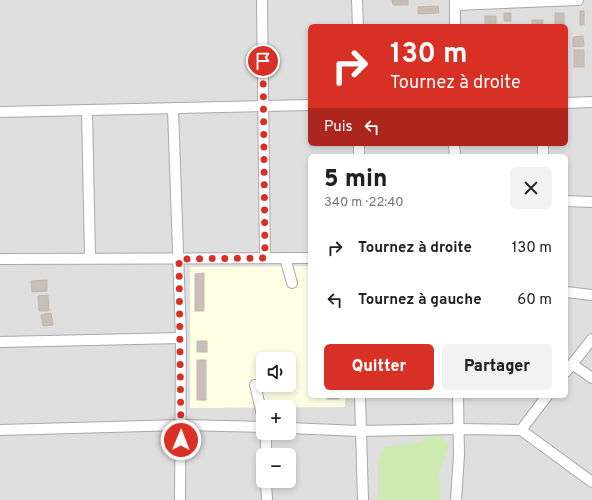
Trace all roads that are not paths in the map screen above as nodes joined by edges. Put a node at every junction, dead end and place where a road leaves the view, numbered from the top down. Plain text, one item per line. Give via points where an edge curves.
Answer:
1 (262, 0) edge
2 (357, 0) edge
3 (578, 0) edge
4 (455, 2) edge
5 (358, 24) edge
6 (455, 24) edge
7 (592, 102) edge
8 (568, 103) edge
9 (308, 105) edge
10 (263, 107) junction
11 (173, 109) junction
12 (87, 111) junction
13 (0, 112) edge
14 (568, 201) edge
15 (592, 202) edge
16 (90, 257) junction
17 (265, 258) junction
18 (285, 258) junction
19 (308, 258) edge
20 (0, 259) edge
21 (179, 259) junction
22 (292, 283) dead end
23 (568, 292) edge
24 (592, 295) edge
25 (181, 338) junction
26 (592, 340) edge
27 (0, 342) edge
28 (569, 368) edge
29 (592, 378) edge
30 (255, 385) dead end
31 (360, 398) edge
32 (458, 398) edge
33 (546, 398) edge
34 (259, 400) edge
35 (182, 426) junction
36 (256, 427) edge
37 (296, 428) edge
38 (459, 429) junction
39 (0, 430) edge
40 (521, 430) junction
41 (360, 431) junction
42 (592, 482) edge
43 (266, 488) edge
44 (180, 500) edge
45 (267, 500) edge
46 (363, 500) edge
47 (456, 500) edge

1 - 10 street
2 - 5 street
3 - 4 street
4 - 6 street
7 - 8 street
9 - 10 street
10 - 11 street
10 - 17 street
11 - 12 street
11 - 21 street
12 - 13 street
12 - 16 street
14 - 15 street
16 - 20 street
16 - 21 street
17 - 18 street
17 - 21 street
18 - 19 street
18 - 22 street
21 - 25 street
23 - 24 street
25 - 27 street
25 - 35 street
26 - 28 street
28 - 29 street
30 - 34 street
31 - 41 street
32 - 38 street
33 - 40 street
35 - 36 street
35 - 39 street
35 - 44 street
37 - 41 street
38 - 40 street
38 - 41 street
38 - 47 street
40 - 42 street
41 - 46 street
43 - 45 street

